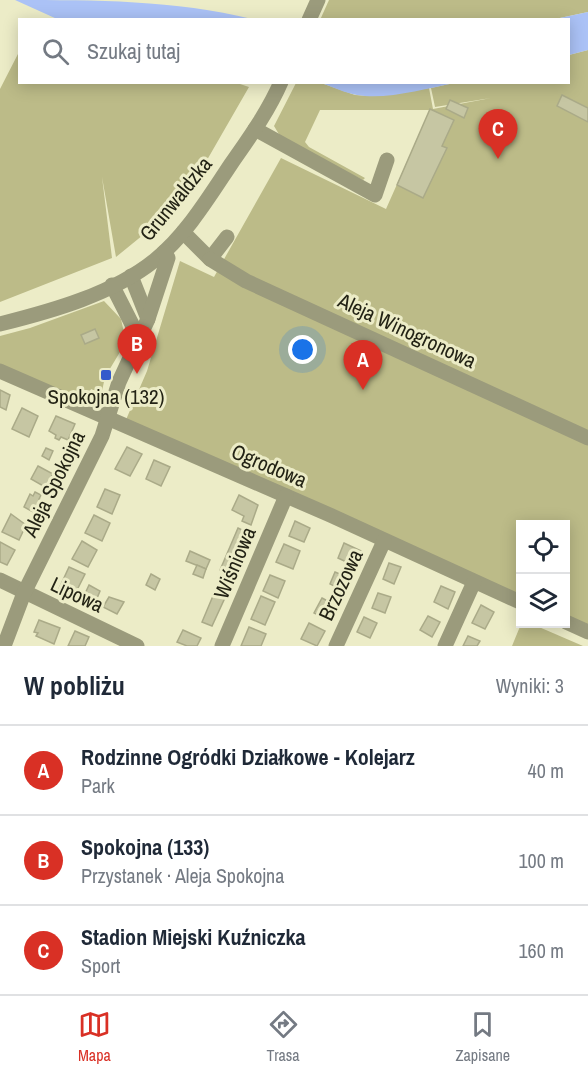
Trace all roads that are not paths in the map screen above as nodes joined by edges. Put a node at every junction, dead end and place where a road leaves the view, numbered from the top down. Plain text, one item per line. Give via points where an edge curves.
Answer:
1 (318, 0) edge
2 (310, 18) edge
3 (278, 88) edge
4 (255, 129) junction
5 (387, 160) dead end
6 (183, 232) junction
7 (227, 237) dead end
8 (164, 252) junction
9 (210, 260) junction
10 (131, 276) junction
11 (112, 285) junction
12 (148, 319) junction
13 (0, 324) edge
14 (140, 340) junction
15 (0, 371) edge
16 (107, 419) junction
17 (588, 438) edge
18 (286, 496) junction
19 (384, 541) junction
20 (0, 580) edge
21 (474, 582) junction
22 (24, 593) junction
23 (516, 600) edge
24 (570, 624) edge
25 (588, 632) edge
26 (3, 644) edge
27 (137, 646) edge
28 (222, 646) edge
29 (336, 646) edge
30 (445, 646) edge

1 - 2 street
3 - 4 street, Grunwaldzka
4 - 5 street via 375,195
4 - 6 street, Grunwaldzka
6 - 8 street, Grunwaldzka
6 - 9 street, Aleja Winogronowa
7 - 9 street
8 - 10 street, Grunwaldzka
8 - 12 street, Aleja Spokojna via 168,258
9 - 17 street, Aleja Winogronowa via 246,281
10 - 11 street, Grunwaldzka
10 - 12 street
11 - 13 street, Grunwaldzka via 38,314
11 - 14 street
12 - 14 street, Aleja Spokojna
14 - 16 street, Aleja Spokojna via 119,382
15 - 16 street, Ogrodowa
16 - 18 street, Ogrodowa
16 - 22 street, Aleja Spokojna
18 - 19 street, Ogrodowa
18 - 28 street, Wiśniowa
19 - 21 street, Ogrodowa
19 - 29 street, Brzozowa
20 - 22 street, Lipowa
21 - 23 street, Ogrodowa
21 - 30 street
22 - 26 street, Aleja Spokojna
22 - 27 street, Lipowa
24 - 25 street

